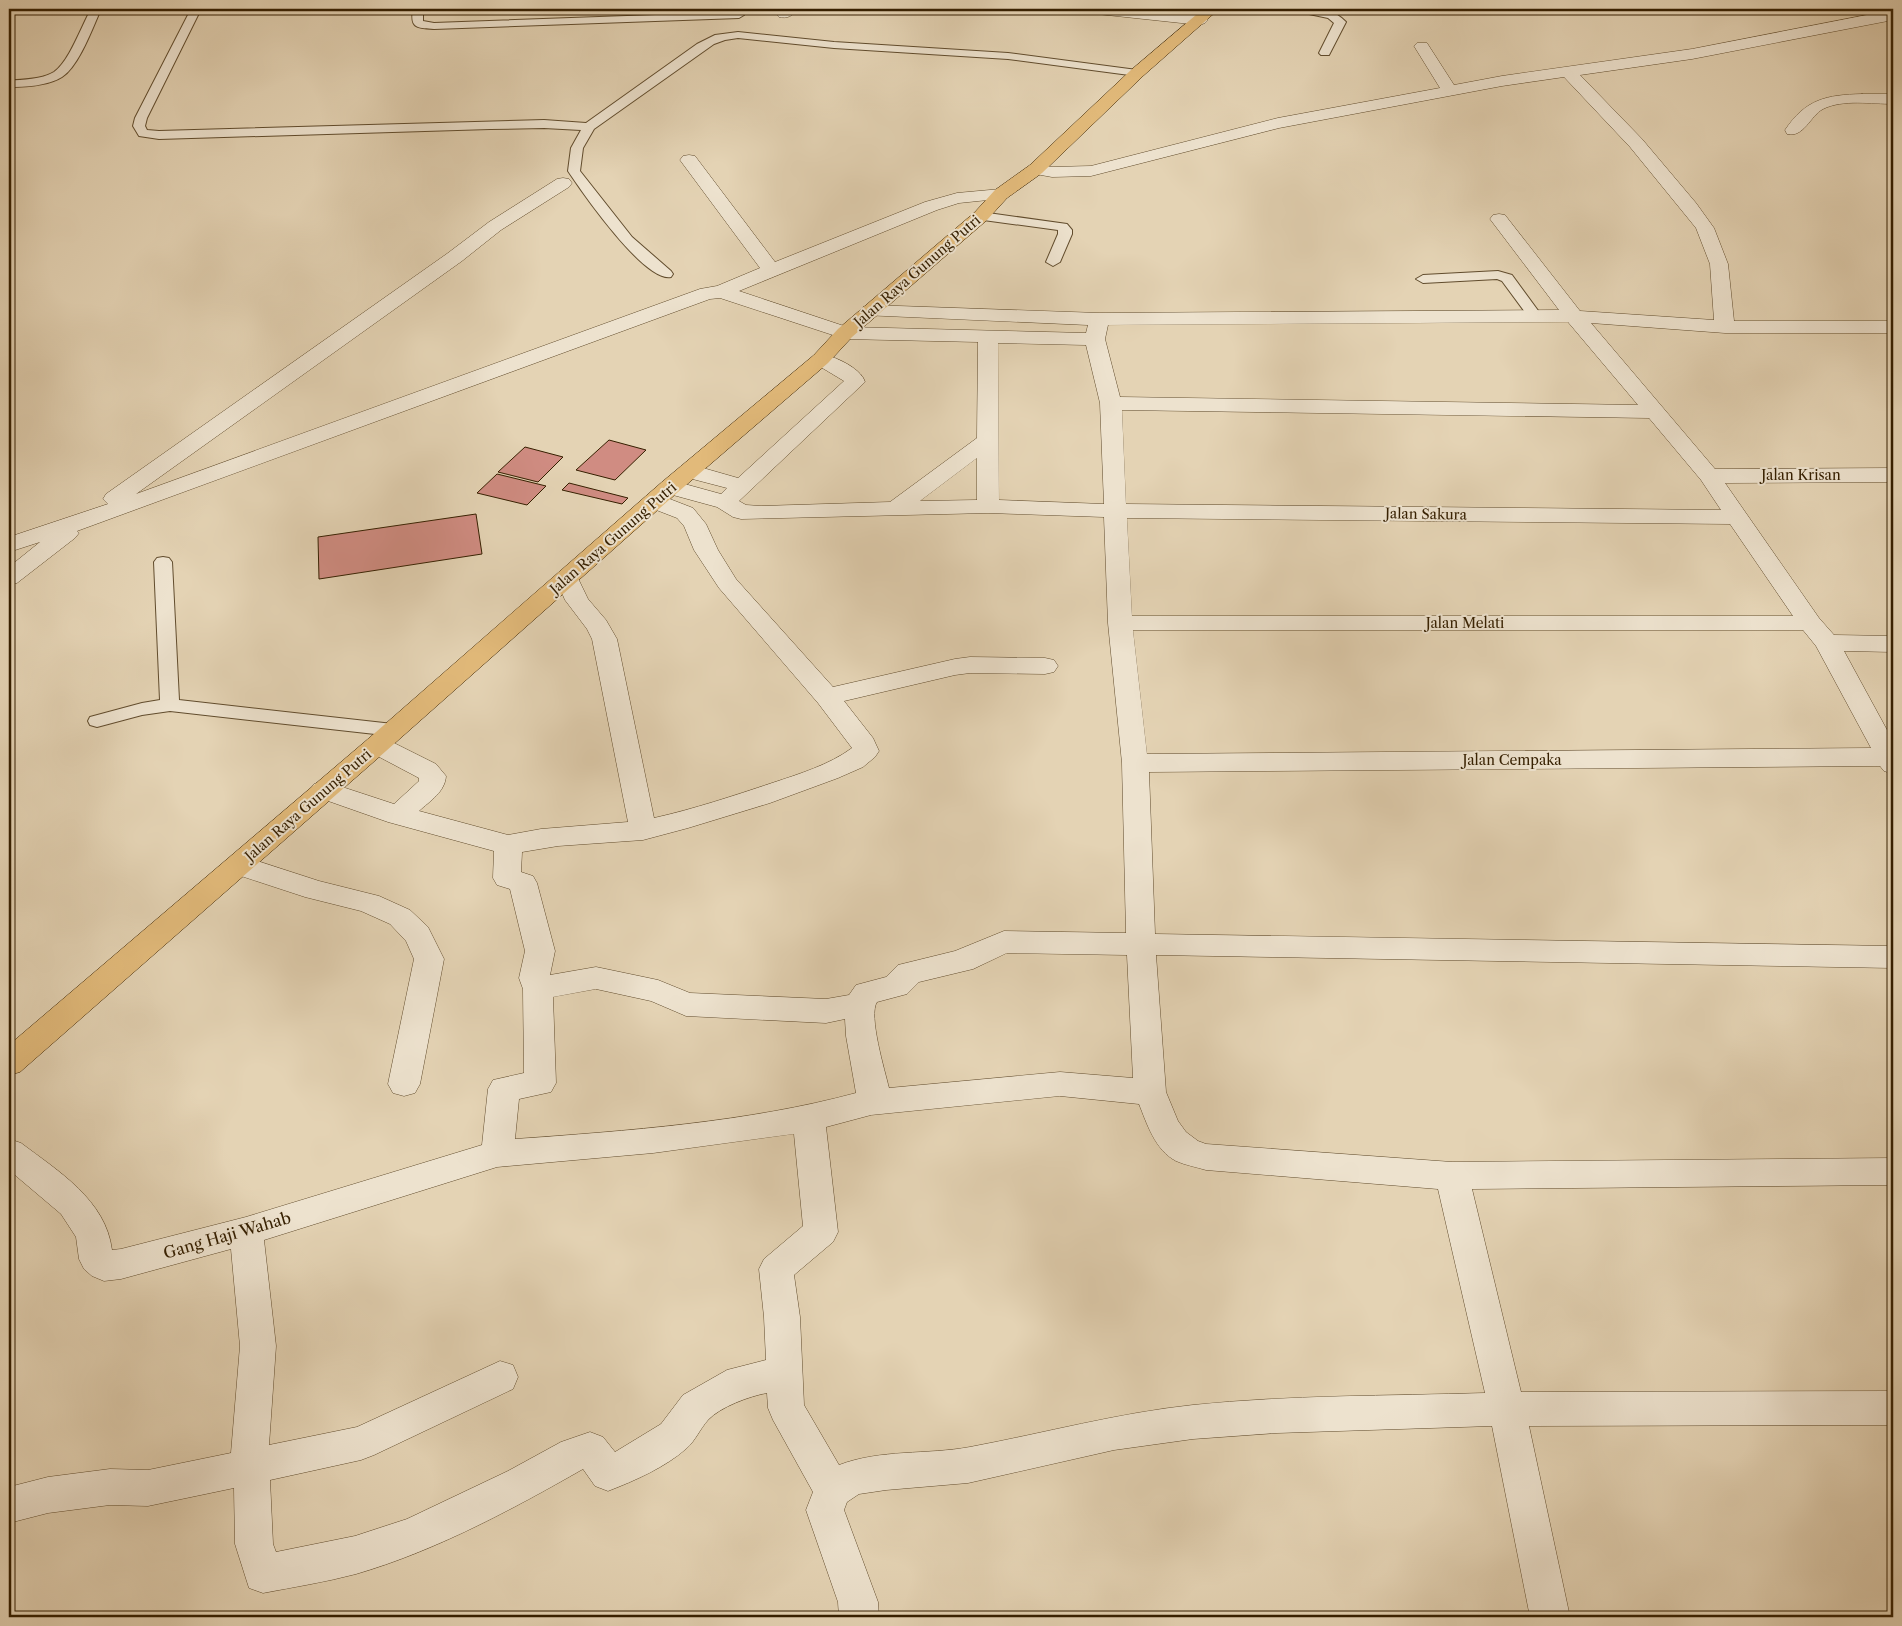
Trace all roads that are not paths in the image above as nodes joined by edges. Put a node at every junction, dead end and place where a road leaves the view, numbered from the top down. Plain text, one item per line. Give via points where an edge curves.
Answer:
1 (96, 9) edge
2 (196, 9) edge
3 (418, 9) edge
4 (1088, 9) edge
5 (1298, 9) edge
6 (743, 12) edge
7 (1833, 13) dead end
8 (1206, 14) edge
9 (1893, 15) edge
10 (1850, 22) junction
11 (727, 35) junction
12 (1422, 46) dead end
13 (1325, 53) dead end
14 (1137, 72) junction
15 (1568, 72) junction
16 (9, 84) edge
17 (1449, 90) junction
18 (1893, 99) edge
19 (589, 127) junction
20 (1794, 130) dead end
21 (689, 160) dead end
22 (1036, 169) junction
23 (563, 183) dead end
24 (1001, 194) junction
25 (981, 216) junction
26 (1499, 219) dead end
27 (1053, 262) dead end
28 (770, 270) junction
29 (666, 274) dead end
30 (1423, 279) dead end
31 (721, 292) junction
32 (870, 311) junction
33 (1536, 316) junction
34 (1574, 316) junction
35 (1725, 327) junction
36 (1893, 327) edge
37 (1097, 329) junction
38 (845, 333) junction
39 (988, 335) junction
40 (821, 359) junction
41 (1111, 403) junction
42 (1656, 412) junction
43 (989, 439) junction
44 (689, 471) junction
45 (1893, 475) edge
46 (1709, 476) junction
47 (743, 486) junction
48 (662, 494) junction
49 (725, 502) junction
50 (988, 506) junction
51 (897, 508) junction
52 (1114, 511) junction
53 (1738, 517) junction
54 (84, 521) junction
55 (9, 545) edge
56 (163, 562) dead end
57 (567, 577) junction
58 (9, 578) edge
59 (1810, 622) junction
60 (1120, 623) junction
61 (1827, 643) junction
62 (1893, 644) edge
63 (1045, 666) dead end
64 (827, 697) junction
65 (170, 705) junction
66 (97, 721) dead end
67 (385, 738) junction
68 (1892, 759) edge
69 (1134, 763) junction
70 (324, 790) junction
71 (398, 815) junction
72 (643, 830) junction
73 (508, 846) junction
74 (239, 864) junction
75 (1141, 945) junction
76 (1893, 957) edge
77 (538, 989) junction
78 (858, 1005) junction
79 (9, 1063) edge
80 (404, 1084) dead end
81 (1150, 1092) junction
82 (871, 1102) junction
83 (809, 1119) junction
84 (9, 1152) edge
85 (497, 1154) junction
86 (1893, 1171) edge
87 (1452, 1176) junction
88 (246, 1231) junction
89 (784, 1374) junction
90 (500, 1377) dead end
91 (1893, 1408) edge
92 (1507, 1410) junction
93 (249, 1468) junction
94 (833, 1490) junction
95 (9, 1505) edge
96 (859, 1617) edge
97 (1550, 1617) edge

1 - 16 lane via 59,74
2 - 19 lane via 141,118 139,126 144,133 544,124
3 - 6 lane via 417,22 434,26
4 - 8 street
5 - 13 lane via 1332,15 1340,22
6 - 11 lane via 730,24
7 - 10 street
8 - 14 main road, Jalan Raya Gunung Putri
9 - 10 street
10 - 15 street via 1692,54
11 - 14 lane via 1008,56
11 - 19 lane via 701,46
12 - 17 street
14 - 22 main road, Jalan Raya Gunung Putri
15 - 17 street
15 - 35 street via 1636,143 1705,228 1719,264
17 - 22 street via 1264,126 1092,172
18 - 20 street via 1822,104 1812,109
19 - 29 lane via 577,148 574,171 615,228
21 - 28 street
22 - 24 main road, Jalan Raya Gunung Putri
23 - 54 street via 495,226
24 - 25 main road, Jalan Raya Gunung Putri
24 - 28 street via 957,198 931,206
25 - 27 lane via 1064,228 1065,234
25 - 32 main road, Jalan Raya Gunung Putri
26 - 34 street
28 - 31 street
30 - 33 lane via 1498,275 1511,282
31 - 38 street
31 - 54 street via 698,295
32 - 37 street
32 - 38 main road, Jalan Raya Gunung Putri
33 - 34 street
33 - 37 street
34 - 35 street
34 - 42 street
35 - 36 street
37 - 39 street
37 - 41 street
38 - 39 street
38 - 40 main road, Jalan Raya Gunung Putri
39 - 43 street
40 - 44 main road, Jalan Raya Gunung Putri
40 - 47 street via 847,372 855,382
41 - 42 street
41 - 52 street
42 - 46 street
43 - 50 street
43 - 51 street
44 - 47 street
44 - 48 main road, Jalan Raya Gunung Putri
45 - 46 street, Jalan Krisan
46 - 53 street
47 - 49 street
48 - 49 street, Jalan Sakura
48 - 57 main road, Jalan Raya Gunung Putri
48 - 64 street via 694,524 727,583
49 - 51 street, Jalan Sakura via 741,512 762,513
50 - 51 street, Jalan Sakura
50 - 52 street, Jalan Sakura
52 - 53 street, Jalan Sakura
52 - 60 street
53 - 59 street
54 - 55 street
54 - 58 street
56 - 65 lane
57 - 67 main road, Jalan Raya Gunung Putri
57 - 72 street via 577,599 600,627 607,646
59 - 60 street, Jalan Melati
59 - 61 street
60 - 69 street
61 - 62 street
61 - 68 street
63 - 64 street via 955,667
64 - 72 street via 865,746 862,756 822,775 732,806
65 - 66 lane
65 - 67 lane
67 - 70 main road, Jalan Raya Gunung Putri
67 - 71 street via 434,776 432,784
68 - 69 street, Jalan Cempaka
69 - 75 street
70 - 71 street
70 - 74 main road, Jalan Raya Gunung Putri
71 - 73 street
72 - 73 street via 546,838
73 - 77 street via 507,878 523,883 540,951 534,978
74 - 79 main road, Jalan Raya Gunung Putri
74 - 80 street via 315,890 369,903 400,917 418,935 429,959
75 - 76 street
75 - 78 street via 1004,942 962,961 909,973 896,986 867,993
75 - 81 street
77 - 78 street via 596,978 658,991 686,1004 826,1011
77 - 85 street via 540,1083 504,1089
78 - 82 street via 873,1089
81 - 82 street, Gang Haji Wahab via 1060,1084
81 - 87 street via 1164,1127 1174,1142 1187,1151 1206,1157
82 - 83 street, Gang Haji Wahab
83 - 85 street, Gang Haji Wahab via 743,1130
83 - 89 street via 821,1232 776,1269
84 - 88 street, Gang Haji Wahab via 73,1204 93,1234 96,1259 104,1266
85 - 88 street, Gang Haji Wahab
86 - 87 street
87 - 92 street
88 - 93 street via 258,1346
89 - 93 street via 740,1382 696,1407 674,1436 630,1464 608,1473 590,1449 574,1454 521,1484 414,1535 354,1555 263,1574 254,1544 253,1488
89 - 94 street via 786,1408
90 - 93 street via 361,1443
91 - 92 street
92 - 94 street via 1278,1416 1193,1422 1114,1432 968,1465 851,1478
92 - 97 street
93 - 95 street via 148,1488 110,1487 48,1495
94 - 96 street via 825,1510 858,1602

